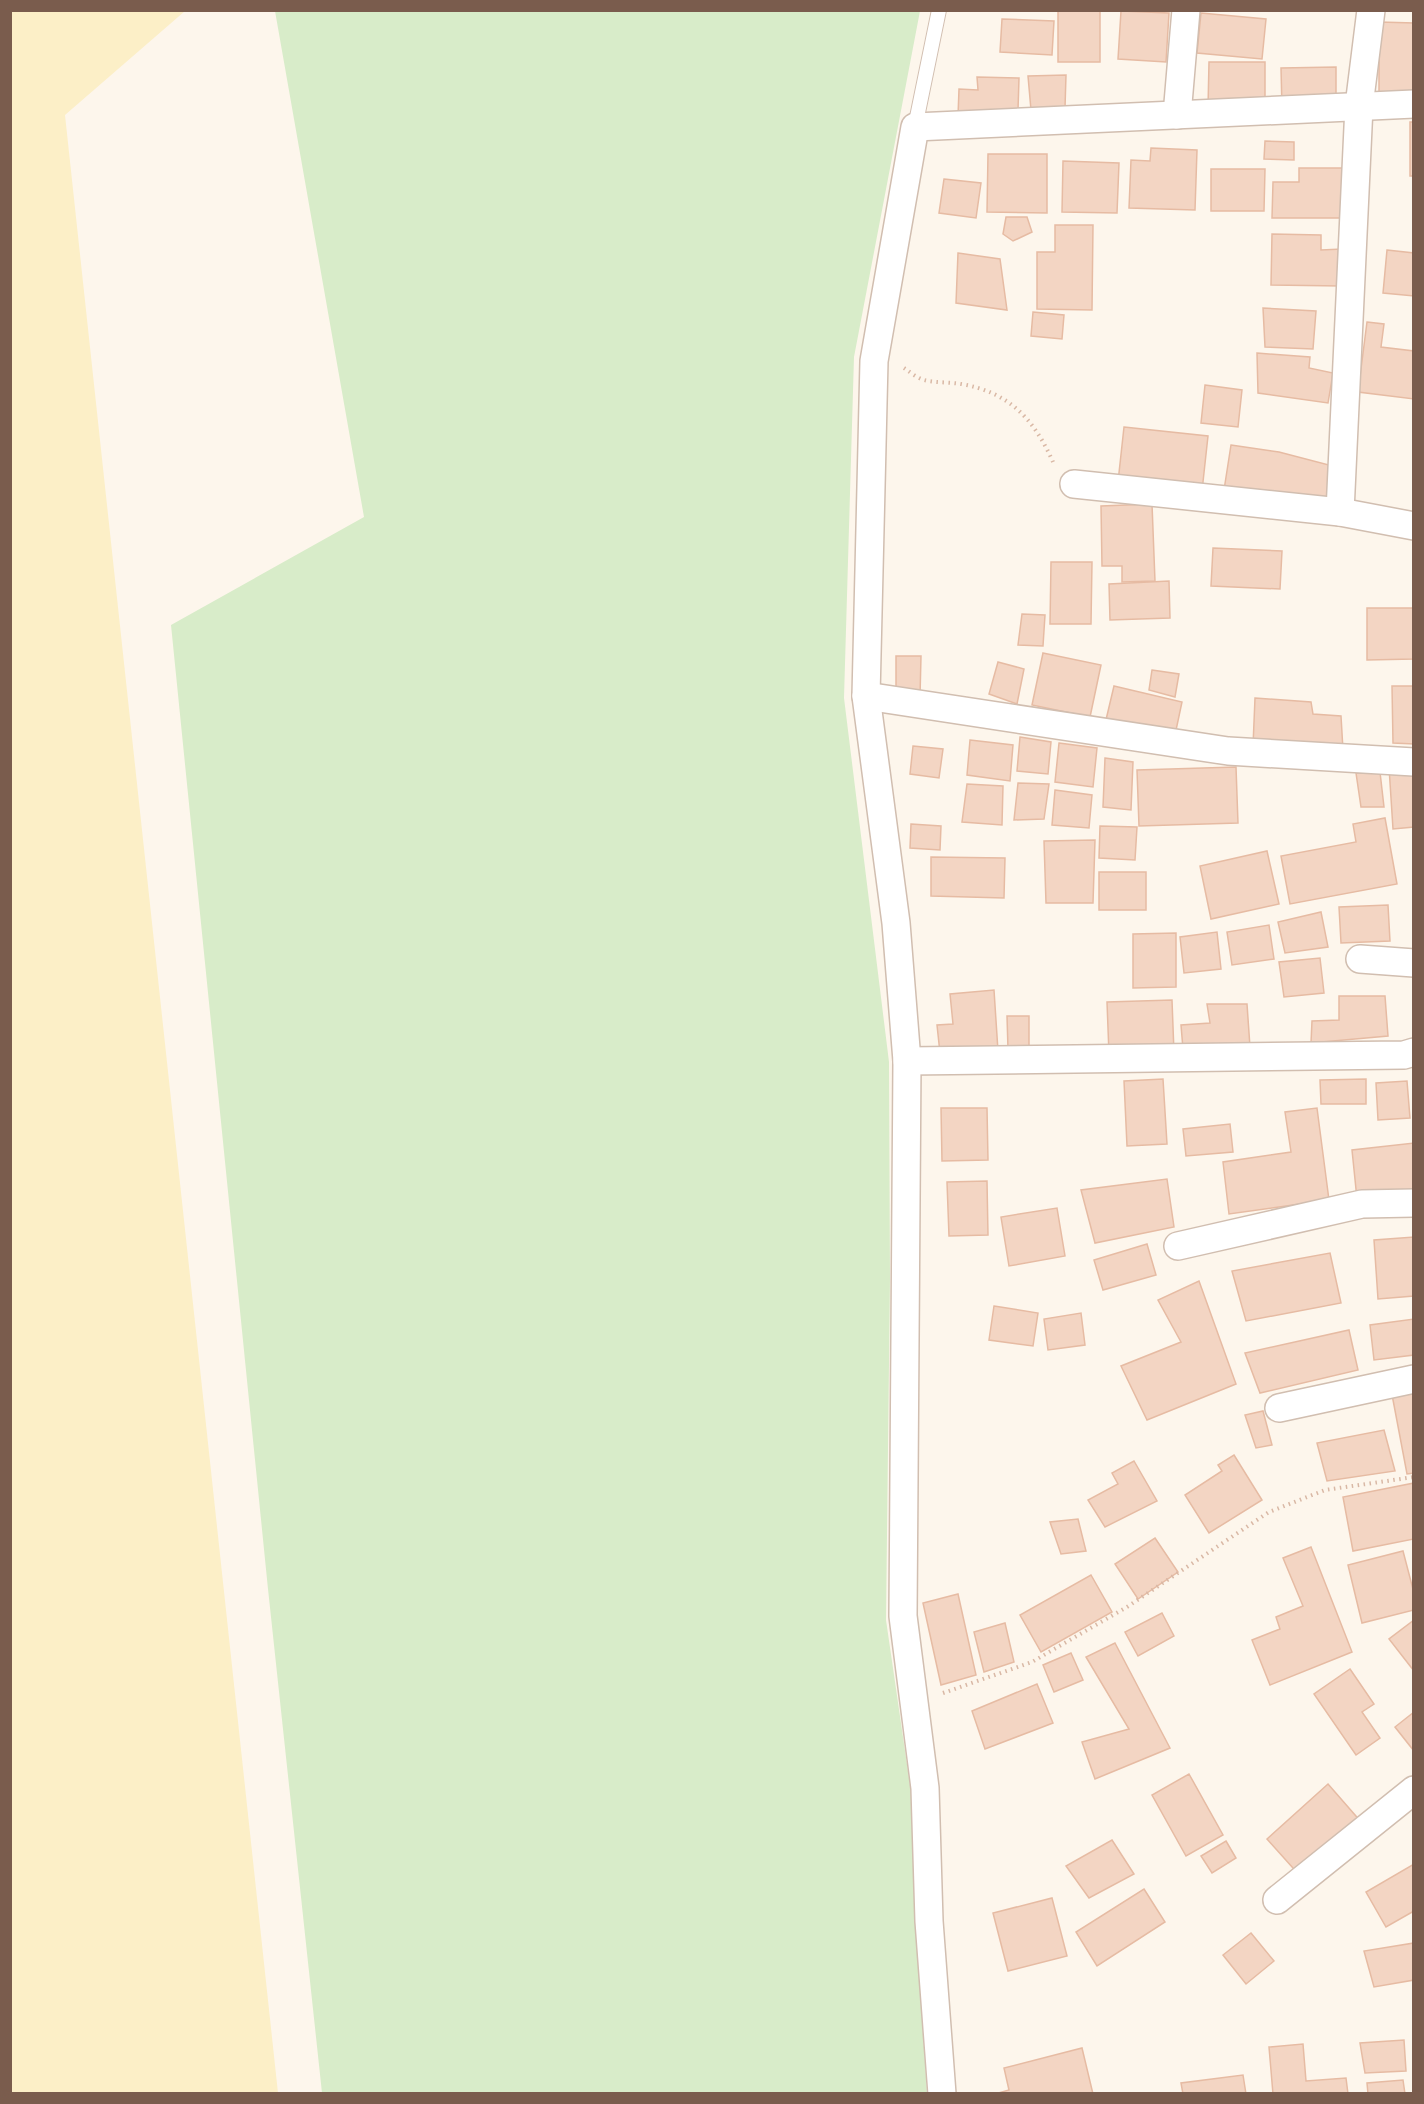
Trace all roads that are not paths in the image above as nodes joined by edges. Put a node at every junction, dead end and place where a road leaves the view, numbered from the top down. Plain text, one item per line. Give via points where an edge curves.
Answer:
1 (939, 10) edge
2 (1186, 10) edge
3 (1371, 10) edge
4 (1413, 104) edge
5 (1359, 106) junction
6 (1177, 115) junction
7 (915, 127) junction
8 (1074, 484) road end
9 (1340, 512) junction
10 (1413, 526) edge
11 (866, 696) junction
12 (1413, 762) edge
13 (1360, 959) dead end
14 (1413, 963) edge
15 (1413, 1052) edge
16 (907, 1061) junction
17 (1413, 1203) edge
18 (1178, 1246) dead end
19 (1413, 1379) edge
20 (1279, 1408) dead end
21 (1413, 1790) edge
22 (1277, 1900) dead end
23 (942, 2094) edge

1 - 7 lane
2 - 6 street
3 - 5 street
4 - 5 street
5 - 6 street
5 - 9 street
6 - 7 street
7 - 11 street via 874,361
8 - 9 street
9 - 10 street
11 - 12 street via 1228,751
11 - 16 street via 896,923
13 - 14 street
15 - 16 street
16 - 23 street via 903,1616 925,1788 929,1921
17 - 18 street via 1362,1204
19 - 20 street
21 - 22 street

